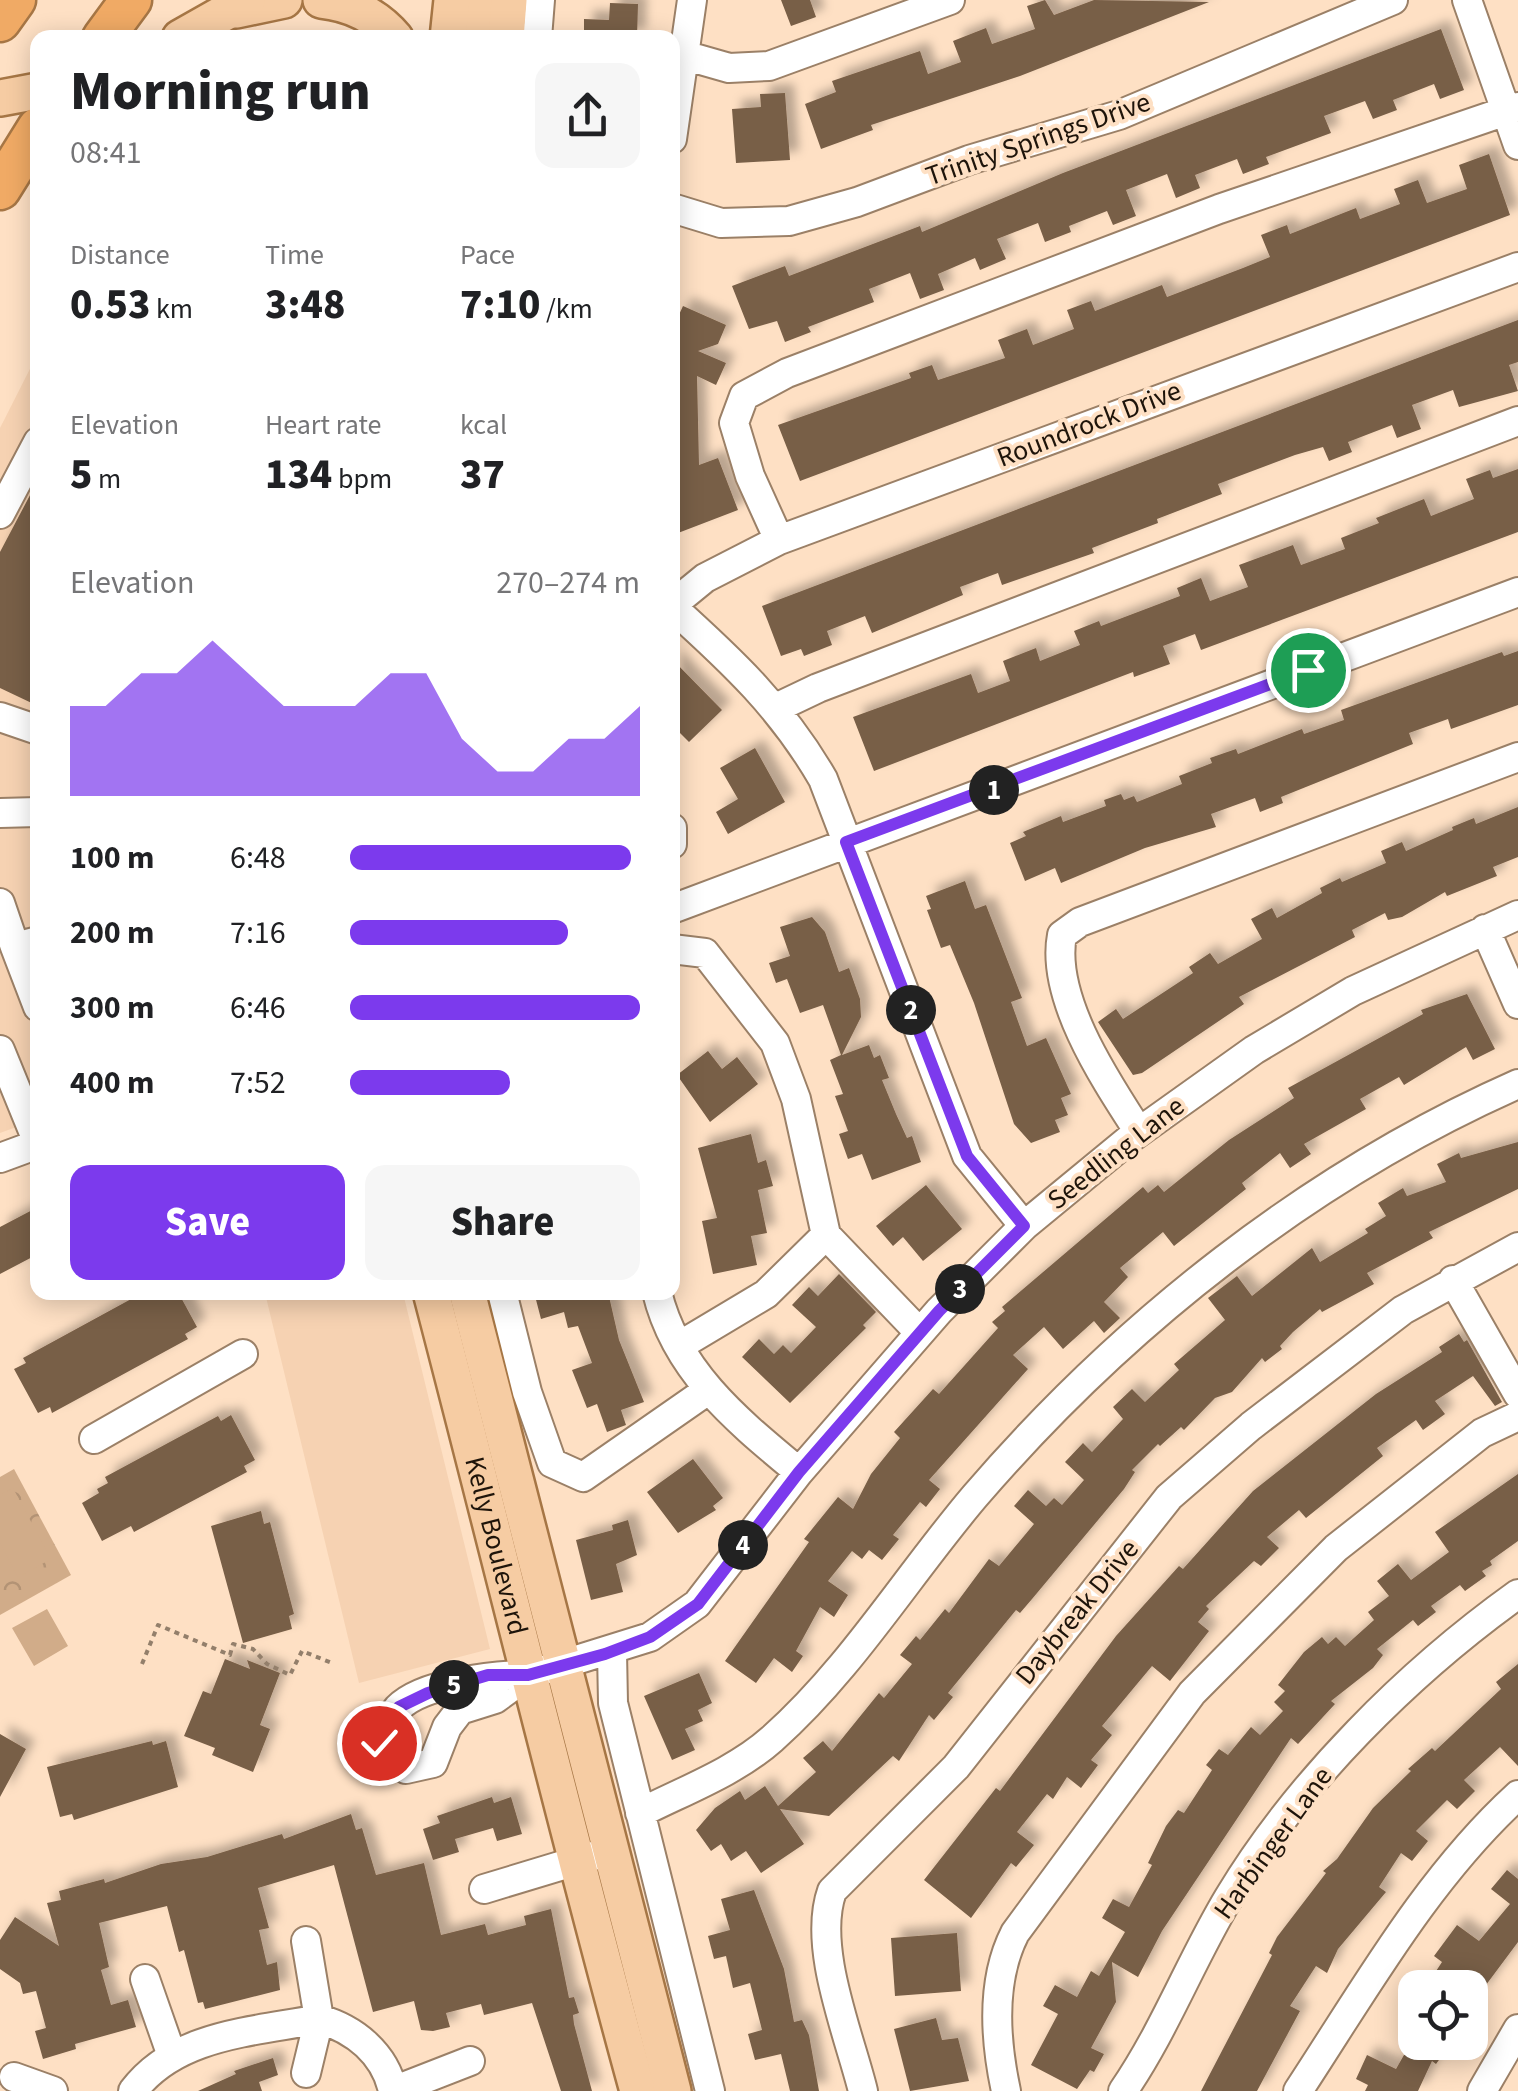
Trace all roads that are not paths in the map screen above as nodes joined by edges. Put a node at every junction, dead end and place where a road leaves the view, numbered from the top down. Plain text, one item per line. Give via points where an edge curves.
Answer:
1 (15, 0) edge
2 (131, 0) edge
3 (284, 0) edge
4 (321, 0) edge
5 (452, 0) edge
6 (482, 0) edge
7 (509, 0) edge
8 (540, 0) edge
9 (692, 0) edge
10 (950, 0) edge
11 (1393, 0) edge
12 (1467, 0) edge
13 (242, 5) edge
14 (0, 21) edge
15 (109, 30) edge
16 (195, 30) edge
17 (388, 30) edge
18 (449, 30) edge
19 (483, 30) edge
20 (507, 30) edge
21 (538, 30) edge
22 (687, 56) junction
23 (30, 92) edge
24 (680, 95) edge
25 (0, 98) edge
26 (1512, 109) edge
27 (30, 141) edge
28 (1518, 145) edge
29 (0, 189) edge
30 (680, 210) edge
31 (1518, 266) edge
32 (1518, 421) edge
33 (30, 457) edge
34 (0, 514) edge
35 (780, 540) junction
36 (1518, 592) edge
37 (680, 599) edge
38 (680, 614) edge
39 (776, 708) junction
40 (1518, 757) edge
41 (30, 812) edge
42 (0, 813) edge
43 (846, 842) junction
44 (0, 902) edge
45 (680, 906) edge
46 (1518, 915) edge
47 (1486, 929) junction
48 (26, 944) edge
49 (680, 950) edge
50 (1518, 1004) edge
51 (0, 1050) edge
52 (1518, 1084) edge
53 (30, 1124) edge
54 (1139, 1132) junction
55 (30, 1147) edge
56 (0, 1158) edge
57 (1024, 1226) junction
58 (826, 1236) junction
59 (1518, 1247) edge
60 (1453, 1280) junction
61 (433, 1300) edge
62 (469, 1300) edge
63 (504, 1300) edge
64 (660, 1300) edge
65 (920, 1332) junction
66 (679, 1346) junction
67 (244, 1354) dead end
68 (708, 1390) junction
69 (1518, 1394) edge
70 (1518, 1416) edge
71 (94, 1440) dead end
72 (799, 1472) junction
73 (1518, 1594) edge
74 (612, 1652) junction
75 (544, 1670) junction
76 (1518, 1795) edge
77 (640, 1813) junction
78 (609, 1852) junction
79 (574, 1860) junction
80 (484, 1888) dead end
81 (306, 1941) dead end
82 (145, 1979) dead end
83 (319, 2020) junction
84 (1518, 2029) edge
85 (172, 2056) junction
86 (470, 2062) dead end
87 (306, 2073) dead end
88 (14, 2077) dead end
89 (53, 2091) edge
90 (133, 2091) edge
91 (393, 2091) edge
92 (638, 2091) edge
93 (673, 2091) edge
94 (710, 2091) edge
95 (863, 2091) edge
96 (1006, 2091) edge
97 (1122, 2091) edge
98 (1298, 2091) edge
99 (1482, 2091) edge

1 - 14 highway
2 - 15 highway
3 - 13 main road
4 - 17 main road via 343,2
5 - 18 main road
6 - 19 main road
7 - 20 main road
8 - 21 street
9 - 22 street
10 - 22 street via 770,66 729,68
11 - 30 street, Trinity Springs Drive via 1119,115 858,202 789,221 721,223
12 - 26 street
13 - 16 main road
22 - 24 street
23 - 25 main road
26 - 28 street
26 - 35 street via 1219,210 787,373 744,396 734,423
27 - 29 highway
31 - 35 street, Roundrock Drive
32 - 39 street
33 - 34 street
35 - 37 street, Roundrock Drive via 706,578
36 - 43 street
38 - 39 street
39 - 43 street via 823,779
40 - 54 street via 1080,922 1062,935 1064,984 1097,1066
41 - 42 street
43 - 45 street
43 - 57 street via 967,1156
44 - 48 street
46 - 47 street, Seedling Lane
47 - 50 street
47 - 54 street, Seedling Lane via 1353,991 1254,1050
49 - 58 street via 705,953 774,1044 796,1099
51 - 53 street
52 - 77 street via 1434,1121 1214,1267 1084,1379 975,1496 823,1689 769,1742
54 - 57 street, Seedling Lane
55 - 56 street
57 - 65 street, Seedling Lane
58 - 65 street
58 - 66 street via 766,1294
59 - 60 street, Daybreak Drive
60 - 69 street
60 - 95 street, Daybreak Drive via 1315,1376 1169,1497 956,1767 832,1891 824,1914 827,1949
61 - 75 main road, Kelly Boulevard
62 - 75 main road, Kelly Boulevard
63 - 68 street via 552,1463 583,1477
64 - 66 street
65 - 72 street, Seedling Lane
66 - 68 street
67 - 71 street
68 - 72 street
70 - 96 street via 1482,1433 1336,1548 1192,1693 1002,1958 996,2047
72 - 74 street, Seedling Lane via 698,1604 650,1637
73 - 97 street, Harbinger Lane via 1471,1628 1309,1784 1230,1896 1152,2048
74 - 75 street, Seedling Lane
74 - 77 street via 612,1704
75 - 75 street via 488,1675 428,1693 399,1707 379,1743 406,1769 424,1767 440,1753 460,1710
75 - 78 main road, Kelly Boulevard
75 - 79 main road, Kelly Boulevard
76 - 98 street via 1484,1826 1408,1924
77 - 94 street
78 - 79 street
78 - 93 main road, Kelly Boulevard
79 - 80 street
79 - 92 main road, Kelly Boulevard
81 - 83 street
82 - 85 street
83 - 85 street via 200,2042
83 - 87 street
83 - 91 street via 338,2024 376,2054
84 - 99 street
85 - 90 street via 150,2069
86 - 91 street
88 - 89 street

